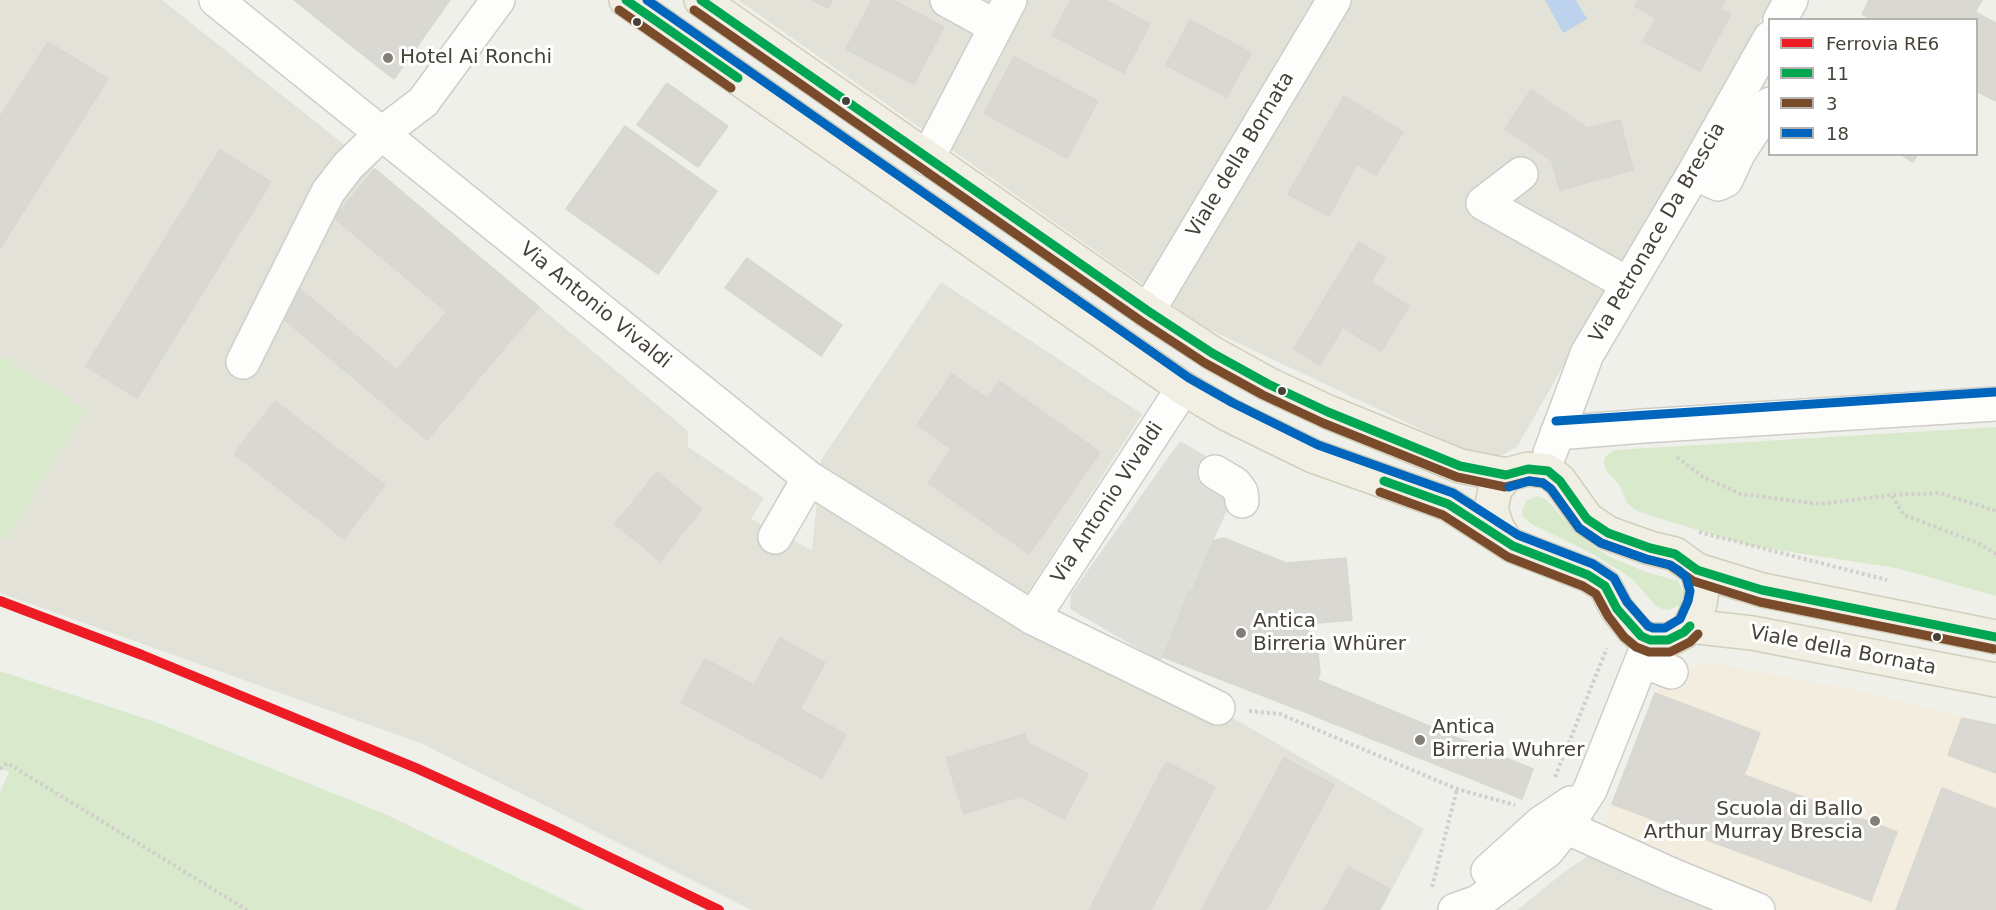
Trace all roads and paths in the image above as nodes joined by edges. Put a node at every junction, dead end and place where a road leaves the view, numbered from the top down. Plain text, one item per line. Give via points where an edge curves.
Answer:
1 (216, 0) edge
2 (498, 0) edge
3 (626, 0) edge
4 (701, 0) edge
5 (947, 0) edge
6 (1334, 0) edge
7 (1003, 13) edge
8 (1768, 42) edge
9 (1768, 107) edge
10 (381, 134) junction
11 (927, 159) junction
12 (1694, 173) junction
13 (1521, 174) dead end
14 (1628, 284) junction
15 (1148, 311) junction
16 (243, 362) dead end
17 (1183, 388) junction
18 (1996, 404) edge
19 (1643, 426) junction
20 (1540, 462) junction
21 (1215, 472) dead end
22 (809, 478) junction
23 (1892, 495) junction
24 (1242, 501) dead end
25 (1996, 511) edge
26 (1695, 530) dead end
27 (775, 537) dead end
28 (1505, 540) junction
29 (1996, 554) edge
30 (1697, 570) junction
31 (1892, 581) dead end
32 (1032, 618) junction
33 (1690, 626) junction
34 (1996, 637) edge
35 (1645, 656) junction
36 (1996, 681) edge
37 (1218, 708) joint
38 (0, 769) edge
39 (1551, 786) dead end
40 (1457, 789) junction
41 (1522, 807) dead end
42 (1577, 821) junction
43 (1473, 883) dead end
44 (1442, 902) edge
45 (247, 910) edge
46 (1758, 910) edge

1 - 10 street, Via Antonio Vivaldi
2 - 10 street via 423,102
3 - 17 main road
4 - 11 main road
5 - 7 street
6 - 15 street, Viale della Bornata
7 - 11 street
8 - 12 street, Via Petronace Da Brescia
9 - 12 street via 1726,180 1718,184
10 - 16 street via 328,192
10 - 22 street, Via Antonio Vivaldi
11 - 15 main road
12 - 14 street, Via Petronace Da Brescia
13 - 14 street via 1483,203
14 - 20 street, Via Petronace Da Brescia via 1587,354
15 - 20 main road via 1240,368 1328,412 1460,466
17 - 28 main road via 1313,456 1448,504
17 - 32 street, Via Antonio Vivaldi
18 - 19 street
19 - 20 street
19 - 23 path via 1703,477 1741,494 1820,504
20 - 28 main road via 1495,490 1491,509
20 - 30 main road via 1587,519 1608,533 1675,554
21 - 24 street via 1235,484
22 - 27 street
22 - 32 street, Via Antonio Vivaldi
23 - 25 path via 1940,493
23 - 29 path via 1904,515 1978,543
26 - 31 path
28 - 35 main road via 1605,586
30 - 33 main road via 1701,604
30 - 34 main road via 1762,590
32 - 37 street, Via Antonio Vivaldi
33 - 35 main road
33 - 36 main road, Viale della Bornata via 1752,633
35 - 39 path via 1607,647
35 - 42 street
37 - 40 path via 1280,714
38 - 45 path via 7,763
40 - 41 path
40 - 44 path
42 - 43 street via 1541,823
42 - 44 street via 1478,902
42 - 46 street via 1672,875

